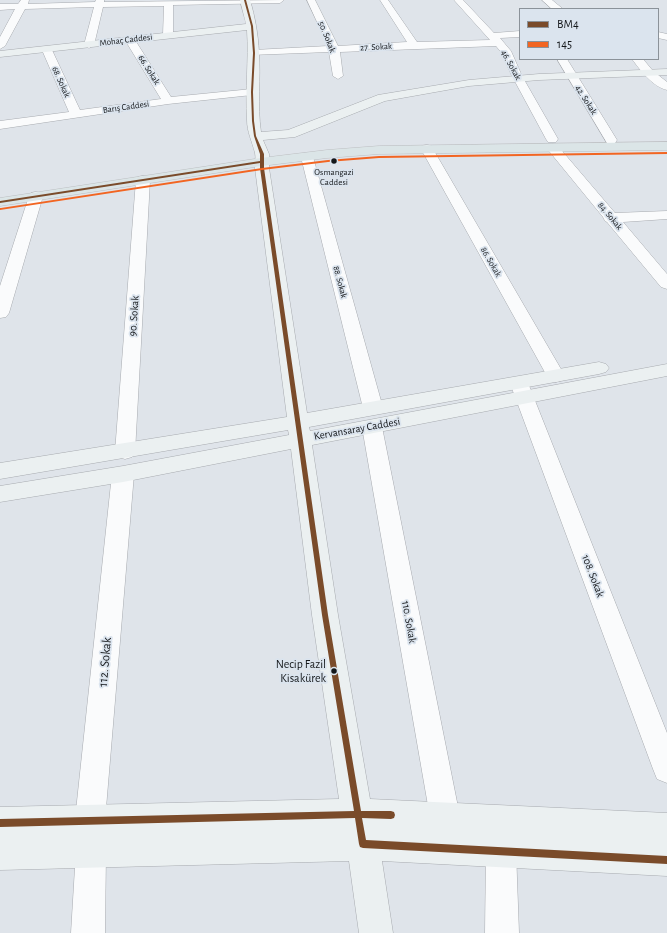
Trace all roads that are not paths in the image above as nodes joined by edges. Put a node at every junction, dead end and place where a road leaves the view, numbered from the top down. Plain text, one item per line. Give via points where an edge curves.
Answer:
1 (280, 0) edge
2 (311, 0) edge
3 (384, 0) edge
4 (458, 0) edge
5 (546, 0) edge
6 (169, 1) edge
7 (245, 1) edge
8 (99, 2) edge
9 (23, 3) edge
10 (0, 7) edge
11 (557, 8) edge
12 (252, 26) junction
13 (519, 34) edge
14 (168, 35) junction
15 (494, 39) junction
16 (130, 40) junction
17 (89, 45) junction
18 (414, 45) junction
19 (0, 46) edge
20 (334, 49) junction
21 (47, 50) junction
22 (254, 53) junction
23 (0, 54) edge
24 (563, 60) edge
25 (638, 60) edge
26 (667, 72) edge
27 (649, 73) junction
28 (338, 76) dead end
29 (572, 76) junction
30 (518, 78) junction
31 (667, 87) edge
32 (252, 92) junction
33 (168, 101) junction
34 (75, 113) junction
35 (0, 125) edge
36 (255, 136) junction
37 (611, 140) junction
38 (667, 140) edge
39 (552, 144) junction
40 (667, 146) edge
41 (427, 149) junction
42 (307, 157) junction
43 (262, 158) junction
44 (143, 180) junction
45 (0, 193) edge
46 (36, 196) junction
47 (0, 202) edge
48 (667, 215) edge
49 (610, 218) junction
50 (667, 284) edge
51 (0, 313) edge
52 (667, 355) edge
53 (667, 370) edge
54 (556, 376) junction
55 (522, 390) junction
56 (373, 418) junction
57 (299, 430) junction
58 (124, 463) junction
59 (0, 471) edge
60 (0, 494) edge
61 (667, 769) edge
62 (444, 817) junction
63 (90, 820) junction
64 (0, 823) edge
65 (360, 829) junction
66 (667, 829) edge
67 (91, 851) junction
68 (501, 851) junction
69 (0, 854) edge
70 (667, 860) edge
71 (88, 933) edge
72 (376, 933) edge
73 (502, 933) edge

1 - 7 street
2 - 20 street, 50. Sokak
3 - 18 street
4 - 15 street, 46. Sokak
5 - 11 street
6 - 7 street
6 - 8 street
6 - 14 street
7 - 12 street
8 - 9 street
8 - 17 street
9 - 10 street
9 - 19 street
12 - 14 street, Mohaç Caddesi
12 - 22 street
13 - 15 street, 27. Sokak
14 - 16 street, Mohaç Caddesi
15 - 18 street, 27. Sokak
15 - 30 street, 46. Sokak via 506,51
16 - 17 street, Mohaç Caddesi
16 - 33 street, 66. Sokak
17 - 21 street, Mohaç Caddesi
18 - 20 street, 27. Sokak
20 - 22 street, 27. Sokak
20 - 28 street, 50. Sokak
21 - 23 street, Mohaç Caddesi
21 - 34 street, 68. Sokak
22 - 32 street
24 - 29 street, 42. Sokak
25 - 27 street
26 - 27 street
27 - 29 street
27 - 31 street
29 - 30 street
29 - 37 street, 42. Sokak
30 - 36 street via 469,83 382,98 290,134
30 - 39 street, 46. Sokak
32 - 33 street, Barış Caddesi
32 - 36 street
33 - 34 street, Barış Caddesi
34 - 35 street, Barış Caddesi
36 - 43 street
37 - 38 main road
37 - 39 main road
39 - 40 main road
39 - 41 main road
39 - 43 main road via 390,141
39 - 49 street, 84. Sokak
41 - 42 main road via 379,150
41 - 54 street, 86. Sokak
42 - 43 main road
42 - 56 street, 88. Sokak
43 - 44 main road
43 - 45 main road
43 - 57 street
44 - 46 main road
44 - 58 street, 90. Sokak
46 - 47 main road
46 - 51 street
48 - 49 street
49 - 50 street, 84. Sokak
52 - 54 street, Kervansaray Caddesi
53 - 55 street, Kervansaray Caddesi
54 - 55 street, Kervansaray Caddesi
55 - 56 street, Kervansaray Caddesi
55 - 61 street, 108. Sokak
56 - 57 street, Kervansaray Caddesi
56 - 62 street, 110. Sokak
57 - 58 street, Kervansaray Caddesi
57 - 65 street via 324,615
58 - 59 street, Kervansaray Caddesi
58 - 60 street, Kervansaray Caddesi
58 - 63 street, 112. Sokak
62 - 65 street
62 - 66 street
63 - 64 street
63 - 65 street
63 - 67 street, 112. Sokak
65 - 67 street
65 - 68 street
65 - 72 street
67 - 69 street
67 - 71 street, 112. Sokak
68 - 70 street
68 - 73 street

